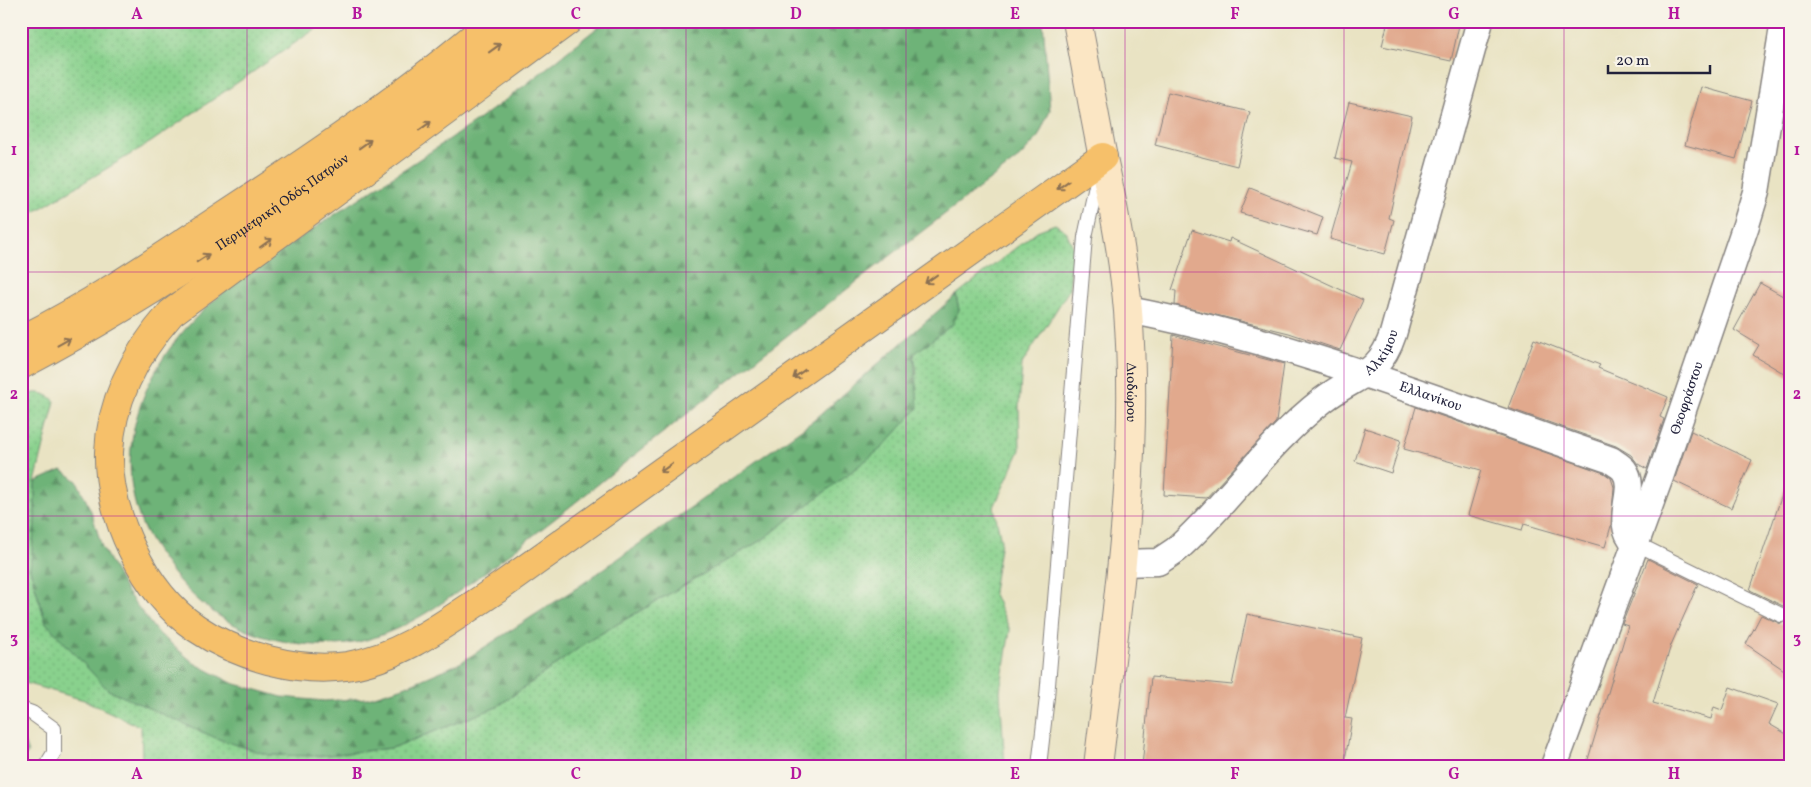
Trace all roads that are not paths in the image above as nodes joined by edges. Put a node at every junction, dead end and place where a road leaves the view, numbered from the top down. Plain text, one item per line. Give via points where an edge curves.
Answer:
1 (492, 21) edge
2 (532, 21) edge
3 (568, 21) edge
4 (1077, 21) edge
5 (1480, 21) edge
6 (1784, 21) edge
7 (1103, 156) junction
8 (1128, 310) junction
9 (21, 340) edge
10 (21, 365) edge
11 (1363, 375) junction
12 (1635, 543) junction
13 (1122, 563) junction
14 (1781, 615) dead end
15 (21, 709) edge
16 (46, 766) edge
17 (1039, 766) edge
18 (1098, 766) edge
19 (1554, 766) edge

1 - 9 highway, Περιμετρική Οδός Πατρών via 459,50 304,163 124,281
10 -> 2 highway, Περιμετρική Οδός Πατρών via 138,300 283,204
7 -> 3 highway via 497,589 429,634 390,655 346,666 298,665 236,648 195,628 165,598 144,569 126,536 112,496 109,450 113,422 137,357 170,314
4 - 7 street, Διοδώρου
5 - 11 street, Αλκίμου via 1389,346 1377,365
6 - 12 street, Θεοφράστου via 1756,192 1697,371
7 - 8 street, Διοδώρου
7 - 17 lane via 1085,237
8 - 11 street, Ελλανίκου via 1230,333
8 - 13 street, Διοδώρου via 1131,446
11 - 12 street, Ελλανίκου via 1611,460 1625,471 1628,488 1626,526
11 - 13 street, Αλκίμου via 1323,400 1279,438 1176,550 1158,562
12 - 14 lane
12 - 19 street, Θεοφράστου
13 - 18 street, Διοδώρου
15 - 16 lane via 54,729 54,752

